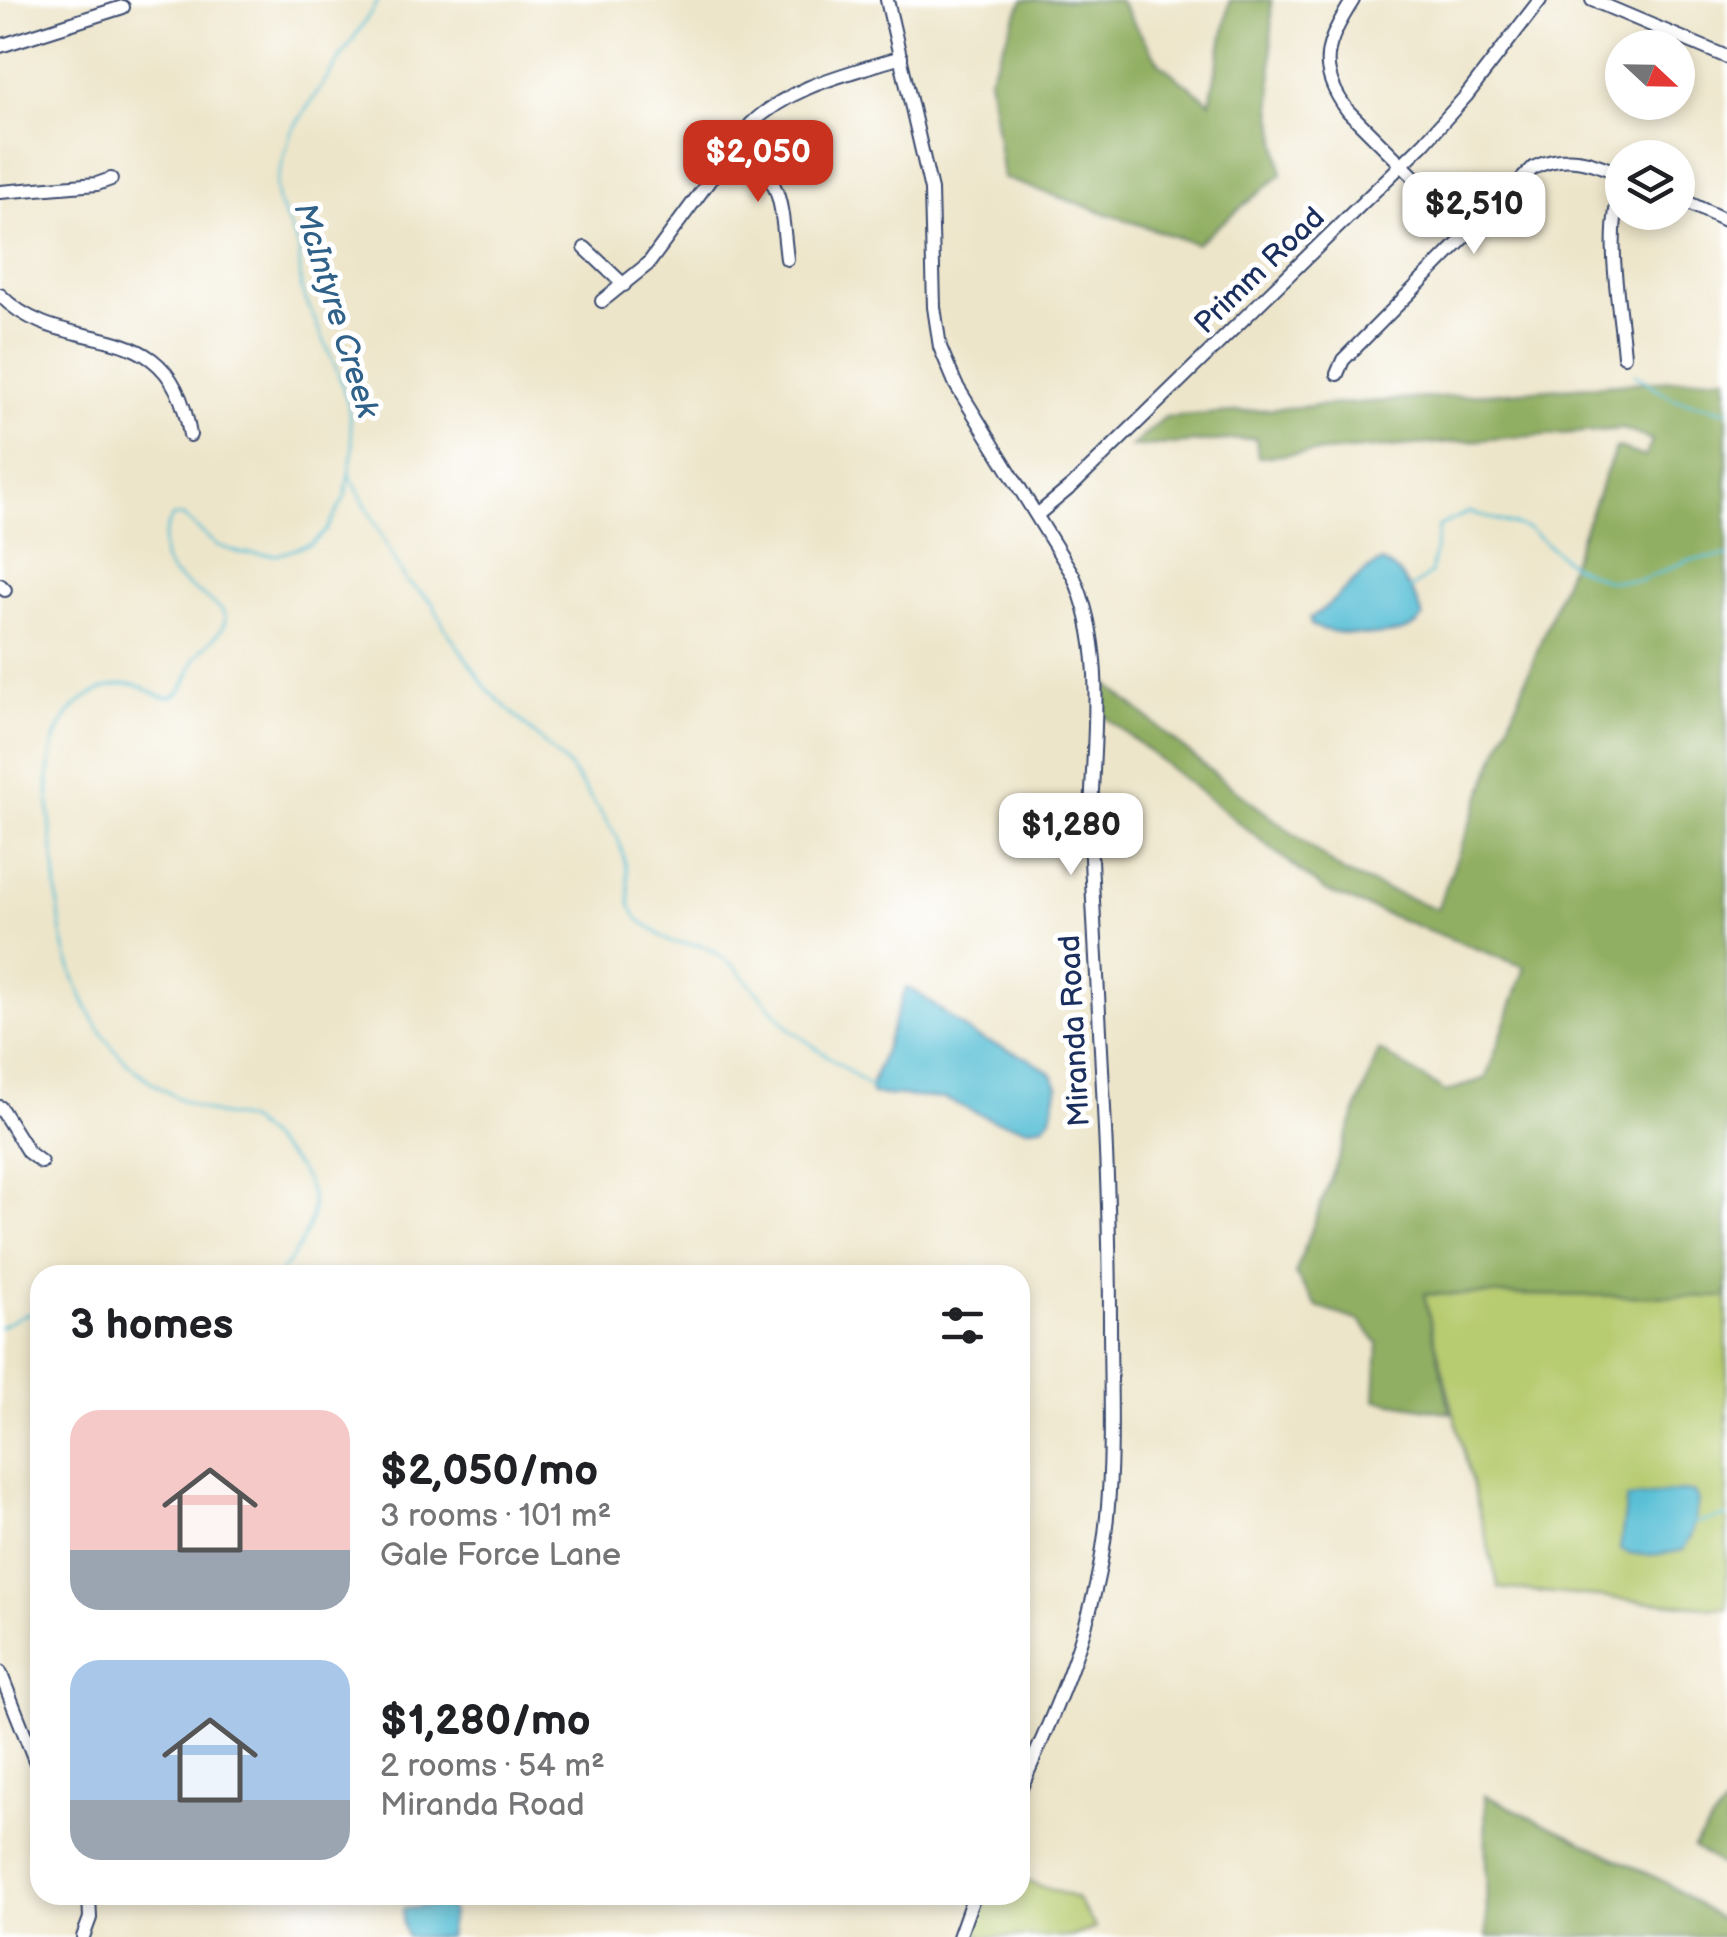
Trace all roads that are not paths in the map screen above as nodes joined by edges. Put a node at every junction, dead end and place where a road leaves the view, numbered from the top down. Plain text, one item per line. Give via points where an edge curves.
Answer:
1 (887, 0) edge
2 (1353, 0) edge
3 (1540, 0) edge
4 (1592, 0) edge
5 (123, 8) dead end
6 (0, 46) edge
7 (900, 57) junction
8 (1727, 58) edge
9 (736, 144) junction
10 (1402, 166) junction
11 (1605, 168) edge
12 (110, 180) dead end
13 (0, 192) edge
14 (1695, 206) edge
15 (1727, 220) edge
16 (1614, 230) edge
17 (1468, 232) junction
18 (585, 248) dead end
19 (787, 259) dead end
20 (624, 285) junction
21 (0, 296) edge
22 (602, 301) dead end
23 (1624, 356) dead end
24 (1337, 374) dead end
25 (190, 435) dead end
26 (1038, 515) junction
27 (0, 1107) edge
28 (6, 1132) edge
29 (41, 1162) dead end
30 (0, 1672) edge
31 (30, 1748) edge
32 (1030, 1755) edge
33 (89, 1905) edge
34 (970, 1905) edge
35 (83, 1937) edge
36 (959, 1937) edge

1 - 7 street, Miranda Road
2 - 10 street via 1335,29 1327,70 1348,111
3 - 10 street, Primm Road
4 - 8 street
5 - 6 street
7 - 9 street via 772,104
7 - 26 street, Miranda Road via 931,190 940,347 956,385
9 - 19 street via 777,188
9 - 20 street via 659,252
10 - 17 street
10 - 26 street, Primm Road
11 - 17 street via 1578,158 1547,161
12 - 13 street
14 - 15 street
16 - 23 street
17 - 24 street via 1343,360
18 - 20 street
20 - 22 street
21 - 25 street via 32,320 148,356 182,400
26 - 32 street, Miranda Road via 1080,592 1095,648 1091,861 1112,1280 1112,1434 1099,1574 1076,1654
27 - 28 street
28 - 29 street
30 - 31 street
33 - 35 street
34 - 36 street

